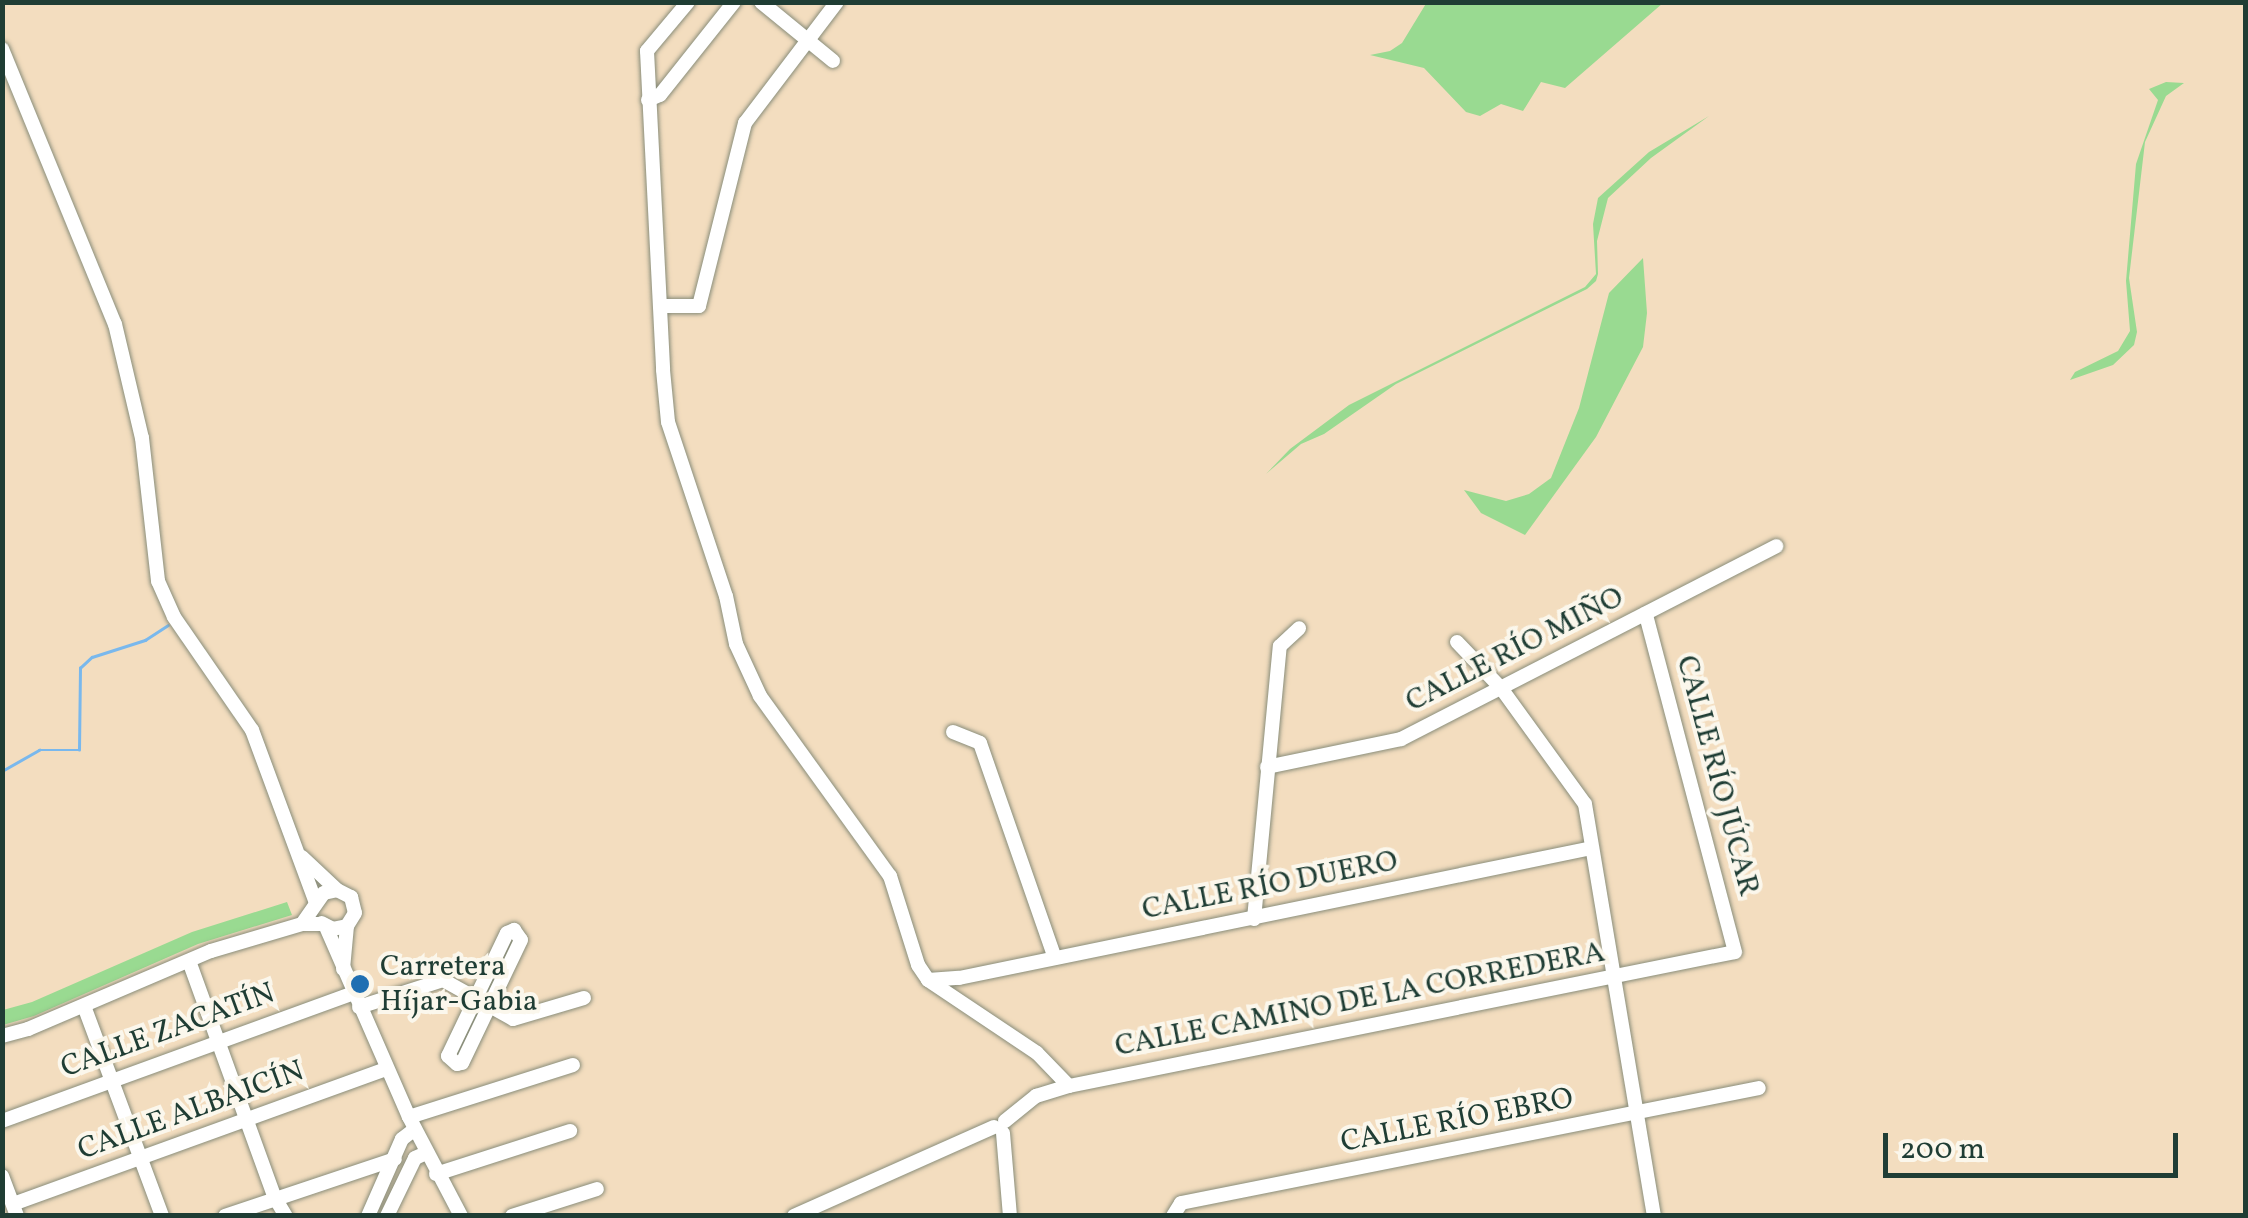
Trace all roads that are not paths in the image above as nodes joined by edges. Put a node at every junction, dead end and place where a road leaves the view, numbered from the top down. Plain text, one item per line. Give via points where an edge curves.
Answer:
1 (688, 2) edge
2 (734, 2) edge
3 (761, 2) edge
4 (837, 2) edge
5 (807, 40) junction
6 (2, 49) edge
7 (833, 62) dead end
8 (648, 100) junction
9 (661, 306) junction
10 (1776, 546) dead end
11 (1646, 614) junction
12 (1298, 628) dead end
13 (1457, 642) dead end
14 (1500, 688) junction
15 (953, 732) dead end
16 (1266, 767) junction
17 (293, 844) junction
18 (1592, 848) junction
19 (337, 890) junction
20 (316, 905) junction
21 (1254, 919) junction
22 (302, 924) junction
23 (324, 926) junction
24 (346, 926) junction
25 (1735, 952) joint
26 (1054, 956) junction
27 (189, 961) junction
28 (343, 970) junction
29 (1615, 976) junction
30 (959, 978) junction
31 (928, 980) junction
32 (476, 996) junction
33 (584, 998) dead end
34 (356, 1000) junction
35 (962, 1004) junction
36 (84, 1006) junction
37 (489, 1007) junction
38 (2, 1036) edge
39 (218, 1043) junction
40 (573, 1065) dead end
41 (386, 1069) junction
42 (113, 1081) junction
43 (1069, 1086) junction
44 (1759, 1088) dead end
45 (1640, 1113) junction
46 (248, 1120) junction
47 (2, 1121) edge
48 (412, 1123) junction
49 (1000, 1127) junction
50 (570, 1131) dead end
51 (426, 1153) junction
52 (394, 1158) junction
53 (142, 1159) junction
54 (411, 1166) junction
55 (436, 1174) junction
56 (2, 1176) edge
57 (597, 1189) dead end
58 (274, 1198) junction
59 (16, 1210) edge
60 (162, 1216) edge
61 (225, 1216) edge
62 (286, 1216) edge
63 (368, 1216) edge
64 (387, 1216) edge
65 (461, 1216) edge
66 (512, 1216) edge
67 (794, 1216) edge
68 (1010, 1216) edge
69 (1173, 1216) edge
70 (1654, 1216) edge

1 - 8 street via 647,52
2 - 8 street via 660,95
3 - 5 street
4 - 5 street
5 - 7 street
5 - 9 street via 745,123 699,306
6 - 17 street via 115,324 142,438 158,581 174,617 252,730
8 - 9 street
9 - 31 street via 668,422 736,644 760,696 890,876
10 - 11 street, CALLE RÍO MIÑO
11 - 14 street, CALLE RÍO MIÑO
11 - 25 street, CALLE RÍO JÚCAR
12 - 16 street via 1280,646
13 - 14 street
14 - 16 street, CALLE RÍO MIÑO via 1400,739
14 - 18 street via 1585,804
15 - 26 street via 980,743
16 - 21 street
17 - 19 street
17 - 20 street
18 - 21 street, CALLE RÍO DUERO
18 - 29 street
19 - 20 street via 324,893
19 - 24 street via 355,907
20 - 22 street
20 - 23 street
21 - 26 street, CALLE RÍO DUERO
22 - 23 street
22 - 27 street
23 - 24 street
23 - 28 street
24 - 28 street
25 - 29 street, CALLE CAMINO DE LA CORREDERA
26 - 30 street, CALLE RÍO DUERO
27 - 36 street
27 - 39 street
28 - 34 street
29 - 43 street, CALLE CAMINO DE LA CORREDERA
29 - 45 street
30 - 31 street, CALLE RÍO DUERO
30 - 35 street
31 - 35 street
32 - 34 street, CALLE ZACATÍN via 443,980
32 - 37 street
32 - 37 street via 450,1061 462,1063
32 - 37 street via 507,933 519,934
33 - 37 street via 513,1020
34 - 39 street, CALLE ZACATÍN
34 - 41 street
35 - 43 street via 1038,1053
36 - 38 street
36 - 42 street
39 - 42 street, CALLE ZACATÍN
39 - 46 street
40 - 48 street
41 - 46 street, CALLE ALBAICÍN
41 - 48 street
42 - 47 street, CALLE ZACATÍN
42 - 53 street
43 - 49 street, CALLE CAMINO DE LA CORREDERA via 1036,1096
44 - 45 street, CALLE RÍO EBRO
45 - 69 street, CALLE RÍO EBRO via 1181,1203
45 - 70 street
46 - 53 street, CALLE ALBAICÍN
46 - 58 street
48 - 51 street
48 - 52 street
49 - 67 street, CALLE CAMINO DE LA CORREDERA
49 - 68 street
50 - 55 street
51 - 54 street
51 - 55 street
52 - 54 street
52 - 58 street
52 - 63 street
53 - 59 street, CALLE ALBAICÍN
53 - 60 street
54 - 64 street
55 - 65 street
56 - 59 street
57 - 66 street
58 - 61 street
58 - 62 street

